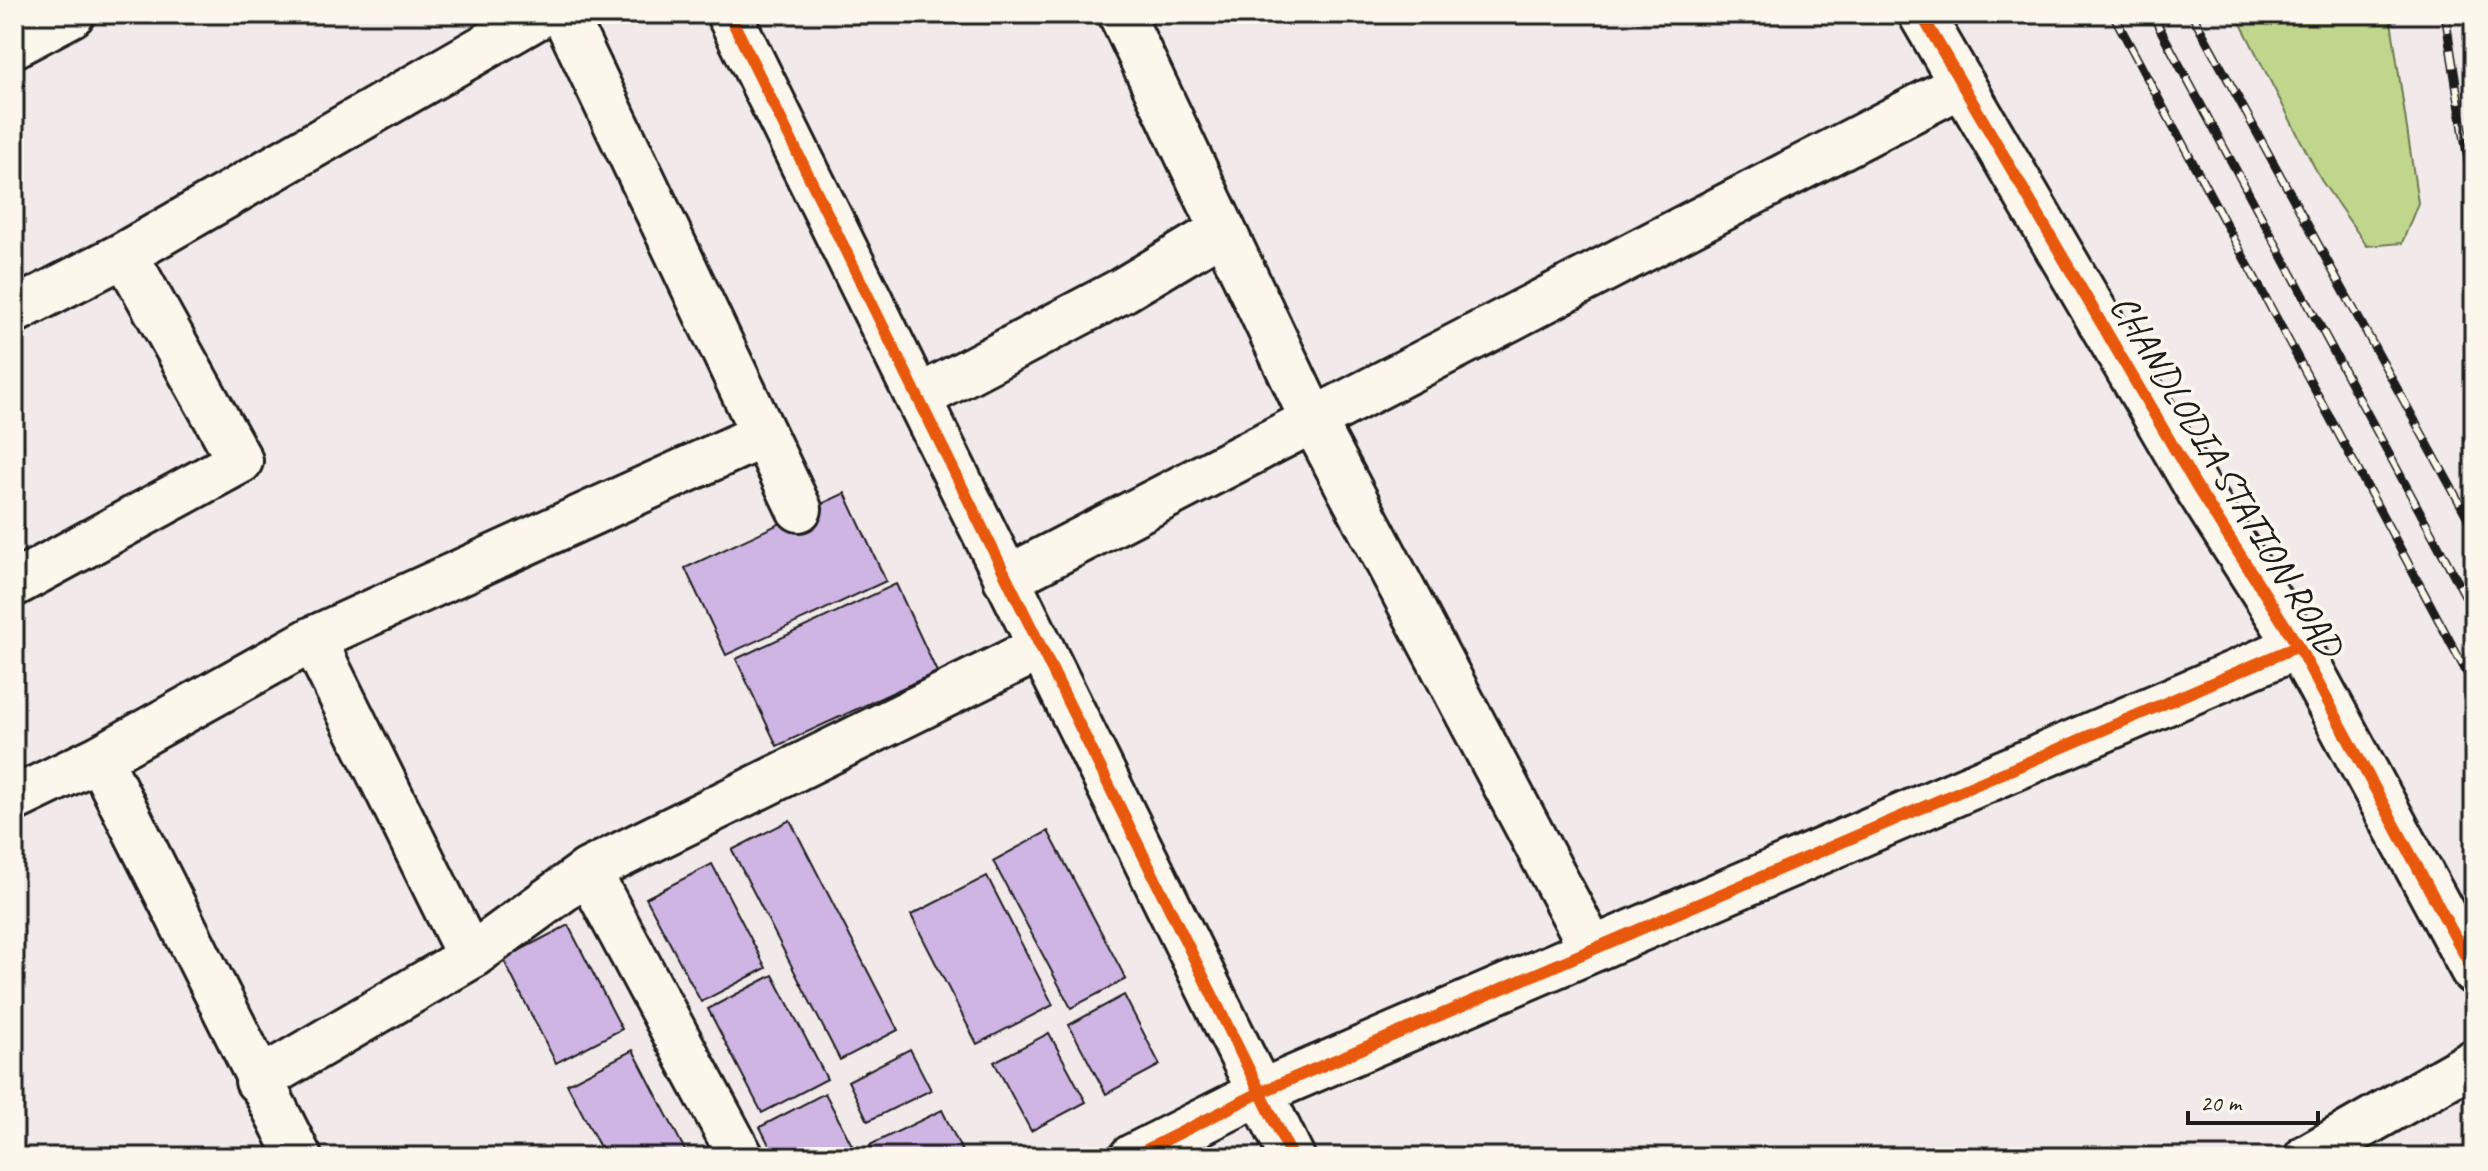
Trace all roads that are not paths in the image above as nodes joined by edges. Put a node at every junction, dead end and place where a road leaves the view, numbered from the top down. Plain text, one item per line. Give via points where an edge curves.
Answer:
1 (72, 14) edge
2 (542, 14) edge
3 (564, 14) edge
4 (729, 14) edge
5 (1121, 14) edge
6 (1921, 14) edge
7 (14, 45) edge
8 (1961, 85) junction
9 (1223, 230) junction
10 (125, 254) junction
11 (14, 311) edge
12 (918, 398) junction
13 (1313, 420) junction
14 (763, 435) junction
15 (799, 509) dead end
16 (1006, 579) junction
17 (14, 584) edge
18 (313, 639) junction
19 (2298, 646) junction
20 (1040, 648) junction
21 (99, 758) junction
22 (14, 799) edge
23 (588, 871) junction
24 (1592, 949) junction
25 (470, 957) junction
26 (2474, 972) edge
27 (2474, 1062) edge
28 (258, 1081) junction
29 (1259, 1093) junction
30 (299, 1157) edge
31 (741, 1157) edge
32 (1132, 1157) edge
33 (1292, 1157) edge
34 (2307, 1157) edge

1 - 7 street
2 - 10 street
3 - 14 street
4 - 12 street
5 - 9 street
6 - 8 street, CHANDLODIA STATION ROAD
8 - 13 street
8 - 19 street, CHANDLODIA STATION ROAD via 2198,489
9 - 12 street via 1123,290
9 - 13 street
10 - 11 street
10 - 17 street via 240,461
12 - 16 street
13 - 16 street
13 - 24 street
14 - 15 street
14 - 18 street
16 - 20 street
18 - 21 street
18 - 25 street
19 - 24 street
19 - 26 street, CHANDLODIA STATION ROAD
20 - 23 street
20 - 29 street
21 - 22 street
21 - 28 street
23 - 25 street
23 - 31 street
24 - 29 street
25 - 28 street
27 - 34 street
28 - 30 street
29 - 32 street
29 - 33 street

